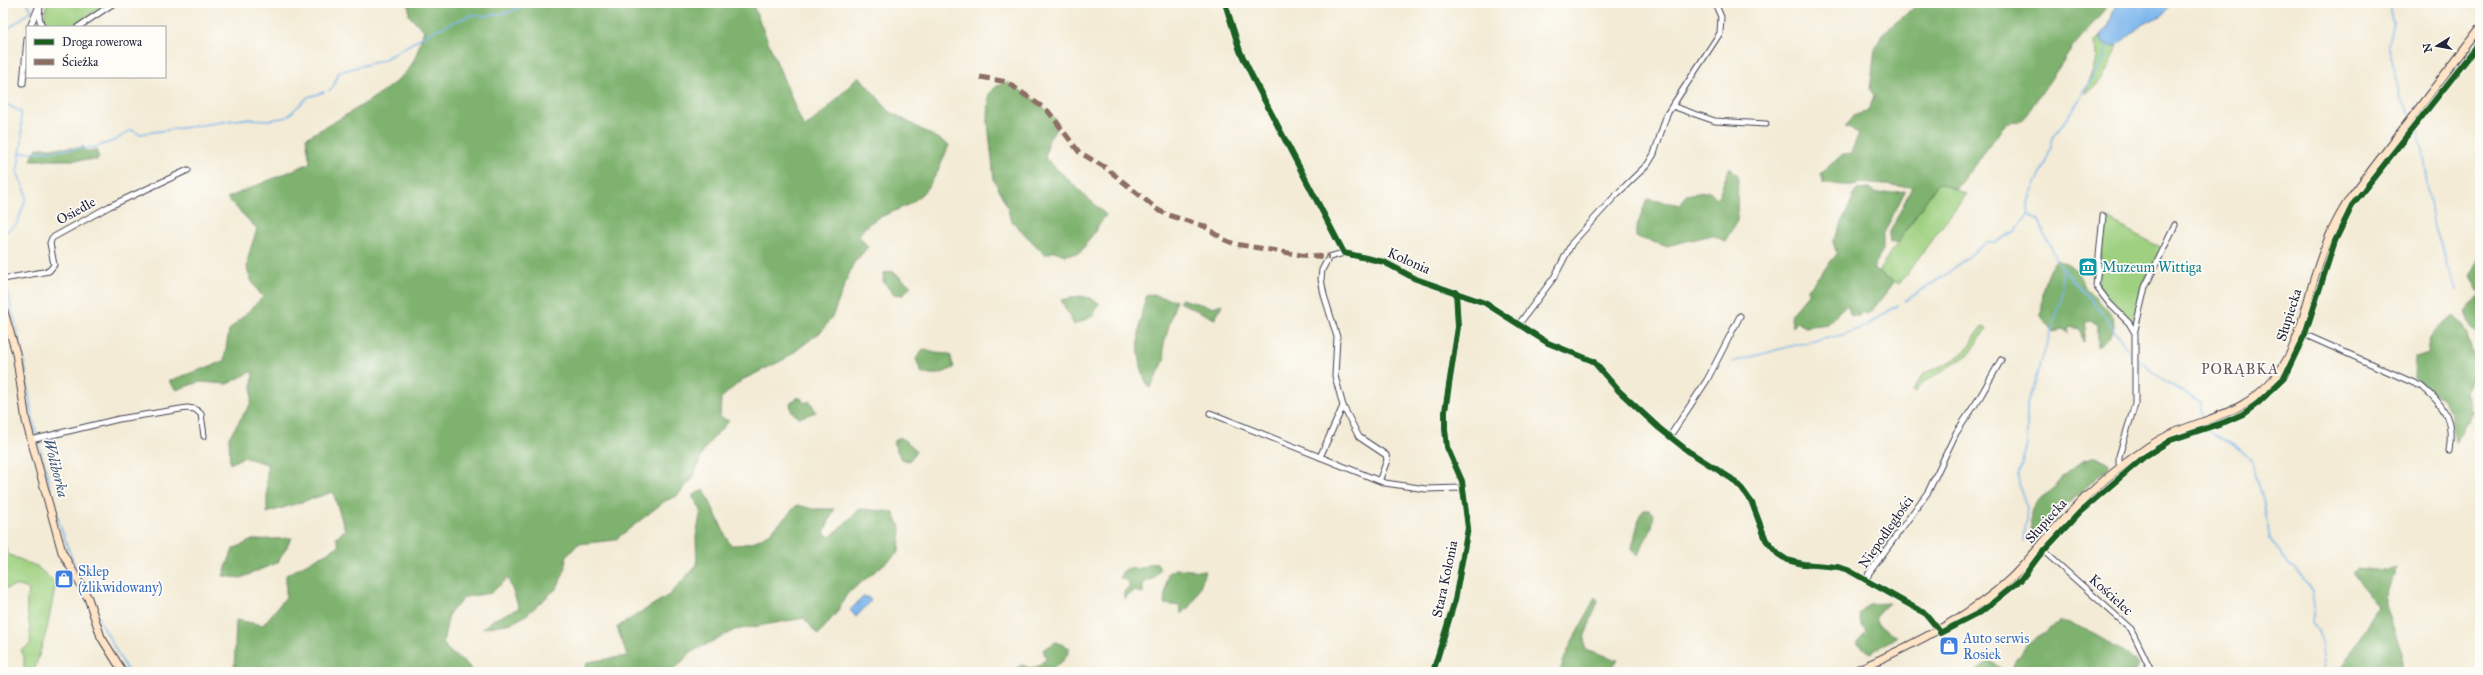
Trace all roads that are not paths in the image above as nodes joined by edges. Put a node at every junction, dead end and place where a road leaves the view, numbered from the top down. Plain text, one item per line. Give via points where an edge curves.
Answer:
1 (40, 3) edge
2 (114, 3) edge
3 (1225, 3) edge
4 (1715, 3) edge
5 (30, 26) edge
6 (42, 26) edge
7 (80, 26) edge
8 (2480, 28) edge
9 (26, 54) edge
10 (24, 83) dead end
11 (1672, 106) junction
12 (1766, 124) dead end
13 (188, 170) dead end
14 (2103, 216) dead end
15 (2175, 226) dead end
16 (1344, 253) junction
17 (5, 278) edge
18 (1456, 292) junction
19 (3, 308) edge
20 (1740, 316) dead end
21 (1519, 324) junction
22 (2299, 332) junction
23 (2135, 334) junction
24 (2001, 360) dead end
25 (1343, 406) junction
26 (1210, 413) dead end
27 (204, 436) dead end
28 (1670, 436) junction
29 (35, 439) junction
30 (2449, 451) dead end
31 (1320, 457) junction
32 (2122, 467) junction
33 (1380, 479) junction
34 (1462, 488) junction
35 (2039, 547) junction
36 (1867, 579) junction
37 (1938, 629) junction
38 (123, 672) edge
39 (1433, 672) edge
40 (1852, 672) edge
41 (2152, 672) edge

1 - 5 street
1 - 6 street via 39,17
2 - 7 street
3 - 16 street via 1240,51
4 - 11 street via 1721,17 1720,33
8 - 22 main road, Słupiecka via 2335,221 2326,242
9 - 10 street
11 - 12 street via 1715,121
11 - 21 street via 1648,164 1572,243 1555,276
13 - 17 street, Osiedle via 138,192 52,238 50,243 54,265 49,271
14 - 23 street via 2096,286 2108,303 2129,323
15 - 23 street via 2145,287 2137,313
16 - 18 street, Kolonia via 1384,262 1416,279
16 - 25 street, Kolonia via 1329,257 1322,270 1321,279 1337,337 1336,376
18 - 21 street, Kolonia via 1485,303
18 - 34 street, Stara Kolonia via 1458,327 1445,411 1445,428 1447,447 1460,473
19 - 29 main road via 16,353 24,410
20 - 28 street via 1707,380
21 - 28 street, Kolonia via 1548,343 1593,361 1626,397
22 - 30 street via 2423,387 2438,400 2446,413 2451,438
22 - 32 main road, Słupiecka via 2277,375 2250,401 2227,414 2159,440
23 - 32 street via 2136,394 2119,456
24 - 36 street, Niepodległości via 1956,433 1928,492
25 - 31 street
25 - 33 street via 1359,437 1386,456
26 - 31 street
27 - 29 street via 201,414 195,409 187,408 119,419
28 - 36 street, Niepodległości via 1742,489 1752,503 1766,540 1778,554 1787,560 1803,564 1838,566
29 - 38 main road via 62,552 86,593 101,637
31 - 33 street
32 - 35 main road, Słupiecka via 2074,508
33 - 34 street via 1385,483 1426,489
34 - 39 street, Stara Kolonia via 1468,521 1461,574
35 - 37 main road, Słupiecka via 2009,580 1981,603
35 - 41 street, Kościelec via 2131,629
36 - 37 street via 1926,614
37 - 40 main road, Słupiecka

